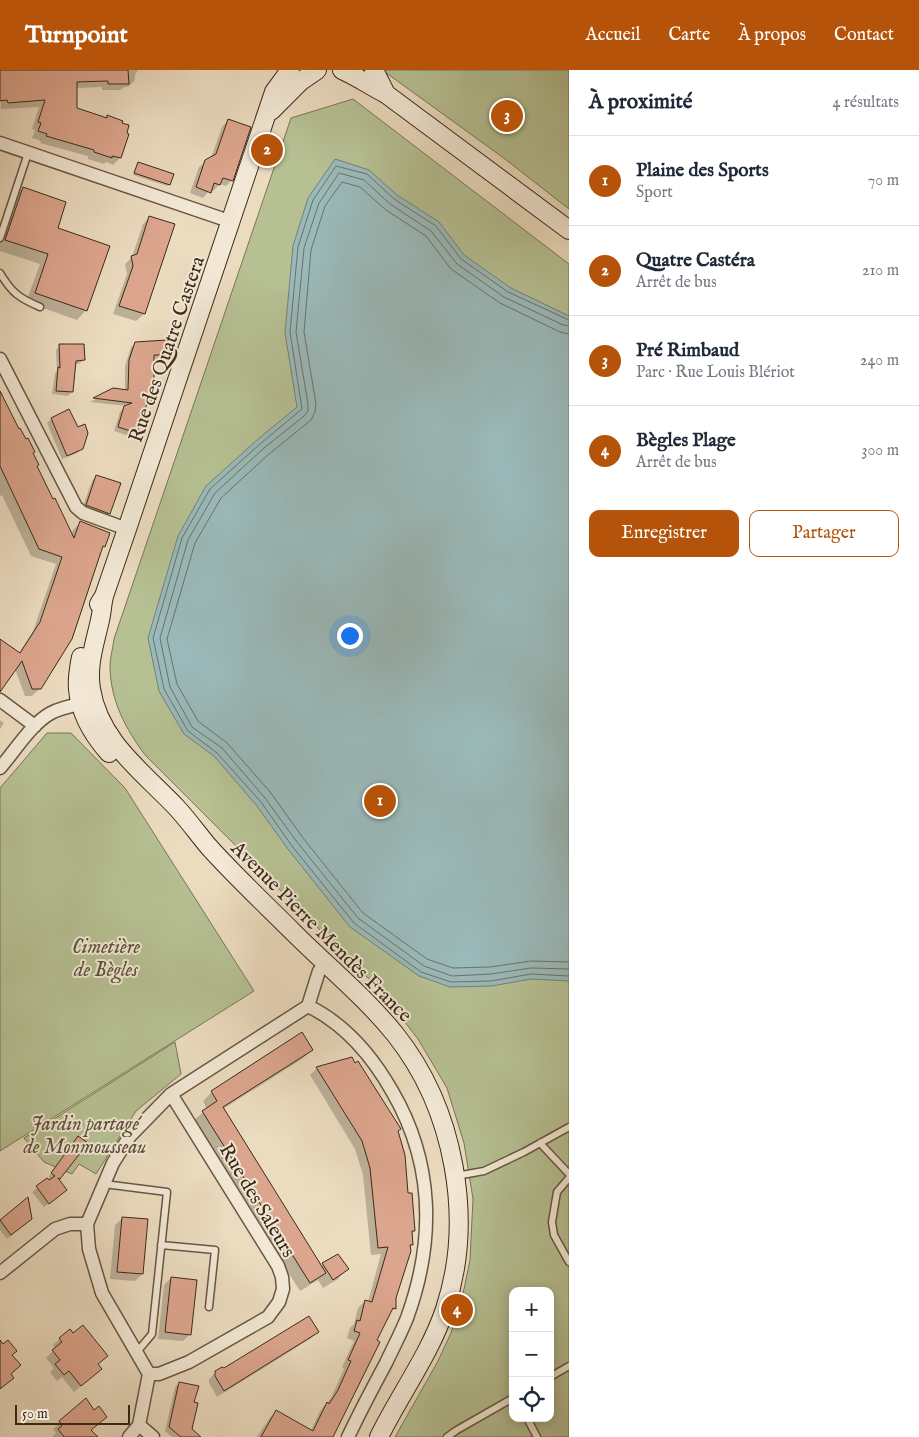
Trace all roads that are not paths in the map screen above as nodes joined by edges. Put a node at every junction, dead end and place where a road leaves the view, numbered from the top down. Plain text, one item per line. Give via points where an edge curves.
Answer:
1 (290, 70) edge
2 (317, 70) edge
3 (342, 70) edge
4 (374, 70) edge
5 (386, 94) junction
6 (267, 115) junction
7 (0, 144) edge
8 (28, 153) junction
9 (232, 222) junction
10 (569, 230) edge
11 (0, 238) edge
12 (0, 273) edge
13 (40, 307) dead end
14 (0, 359) edge
15 (127, 529) junction
16 (0, 700) edge
17 (88, 702) junction
18 (35, 726) junction
19 (0, 768) edge
20 (325, 965) junction
21 (308, 1006) junction
22 (172, 1094) junction
23 (569, 1127) edge
24 (540, 1143) junction
25 (569, 1174) edge
26 (454, 1176) junction
27 (569, 1178) edge
28 (104, 1184) junction
29 (87, 1224) junction
30 (161, 1245) junction
31 (569, 1262) edge
32 (0, 1273) edge
33 (209, 1307) dead end
34 (136, 1353) junction
35 (569, 1366) edge
36 (149, 1374) junction
37 (554, 1375) edge
38 (509, 1400) edge
39 (529, 1422) edge
40 (139, 1426) junction
41 (129, 1437) edge
42 (153, 1437) edge
43 (348, 1437) edge
44 (379, 1437) edge
45 (447, 1437) edge
46 (537, 1437) edge

1 - 6 street, Rue des Quatre Castera via 274,92
2 - 6 street, Rue des Quatre Castera via 301,81
3 - 5 street
4 - 5 street
5 - 10 street
6 - 9 street, Rue des Quatre Castera
7 - 8 street
8 - 9 street
8 - 11 lane
9 - 15 street, Rue des Quatre Castera
12 - 13 lane via 20,298
14 - 15 street via 76,507 83,513
15 - 17 street, Rue des Quatre Castera via 82,650 78,682
16 - 18 street
17 - 18 street via 51,713
17 - 20 street, Avenue Pierre Mendès France via 92,732 100,742
18 - 19 street
20 - 21 street via 319,971
20 - 26 street, Avenue Pierre Mendès France via 376,1012 423,1076 449,1146
21 - 22 street
21 - 43 street via 341,1026 362,1047 403,1109 423,1178 427,1205 423,1259 407,1319
22 - 28 street via 130,1136
22 - 36 street, Rue des Saleurs via 278,1266 283,1289 279,1302 268,1317 189,1362 159,1374
23 - 24 lane
24 - 25 lane
24 - 26 lane via 484,1171
26 - 44 street, Avenue Pierre Mendès France via 458,1240 446,1307 430,1345
27 - 31 lane via 557,1192 552,1222 554,1235
28 - 29 street
28 - 30 lane via 167,1192
29 - 32 street via 70,1224 55,1229
29 - 34 street via 89,1250 102,1292
30 - 33 lane via 215,1250
30 - 34 lane via 152,1334
34 - 36 street
35 - 37 lane
36 - 40 street
38 - 45 lane
39 - 46 lane
40 - 41 street
40 - 42 street

